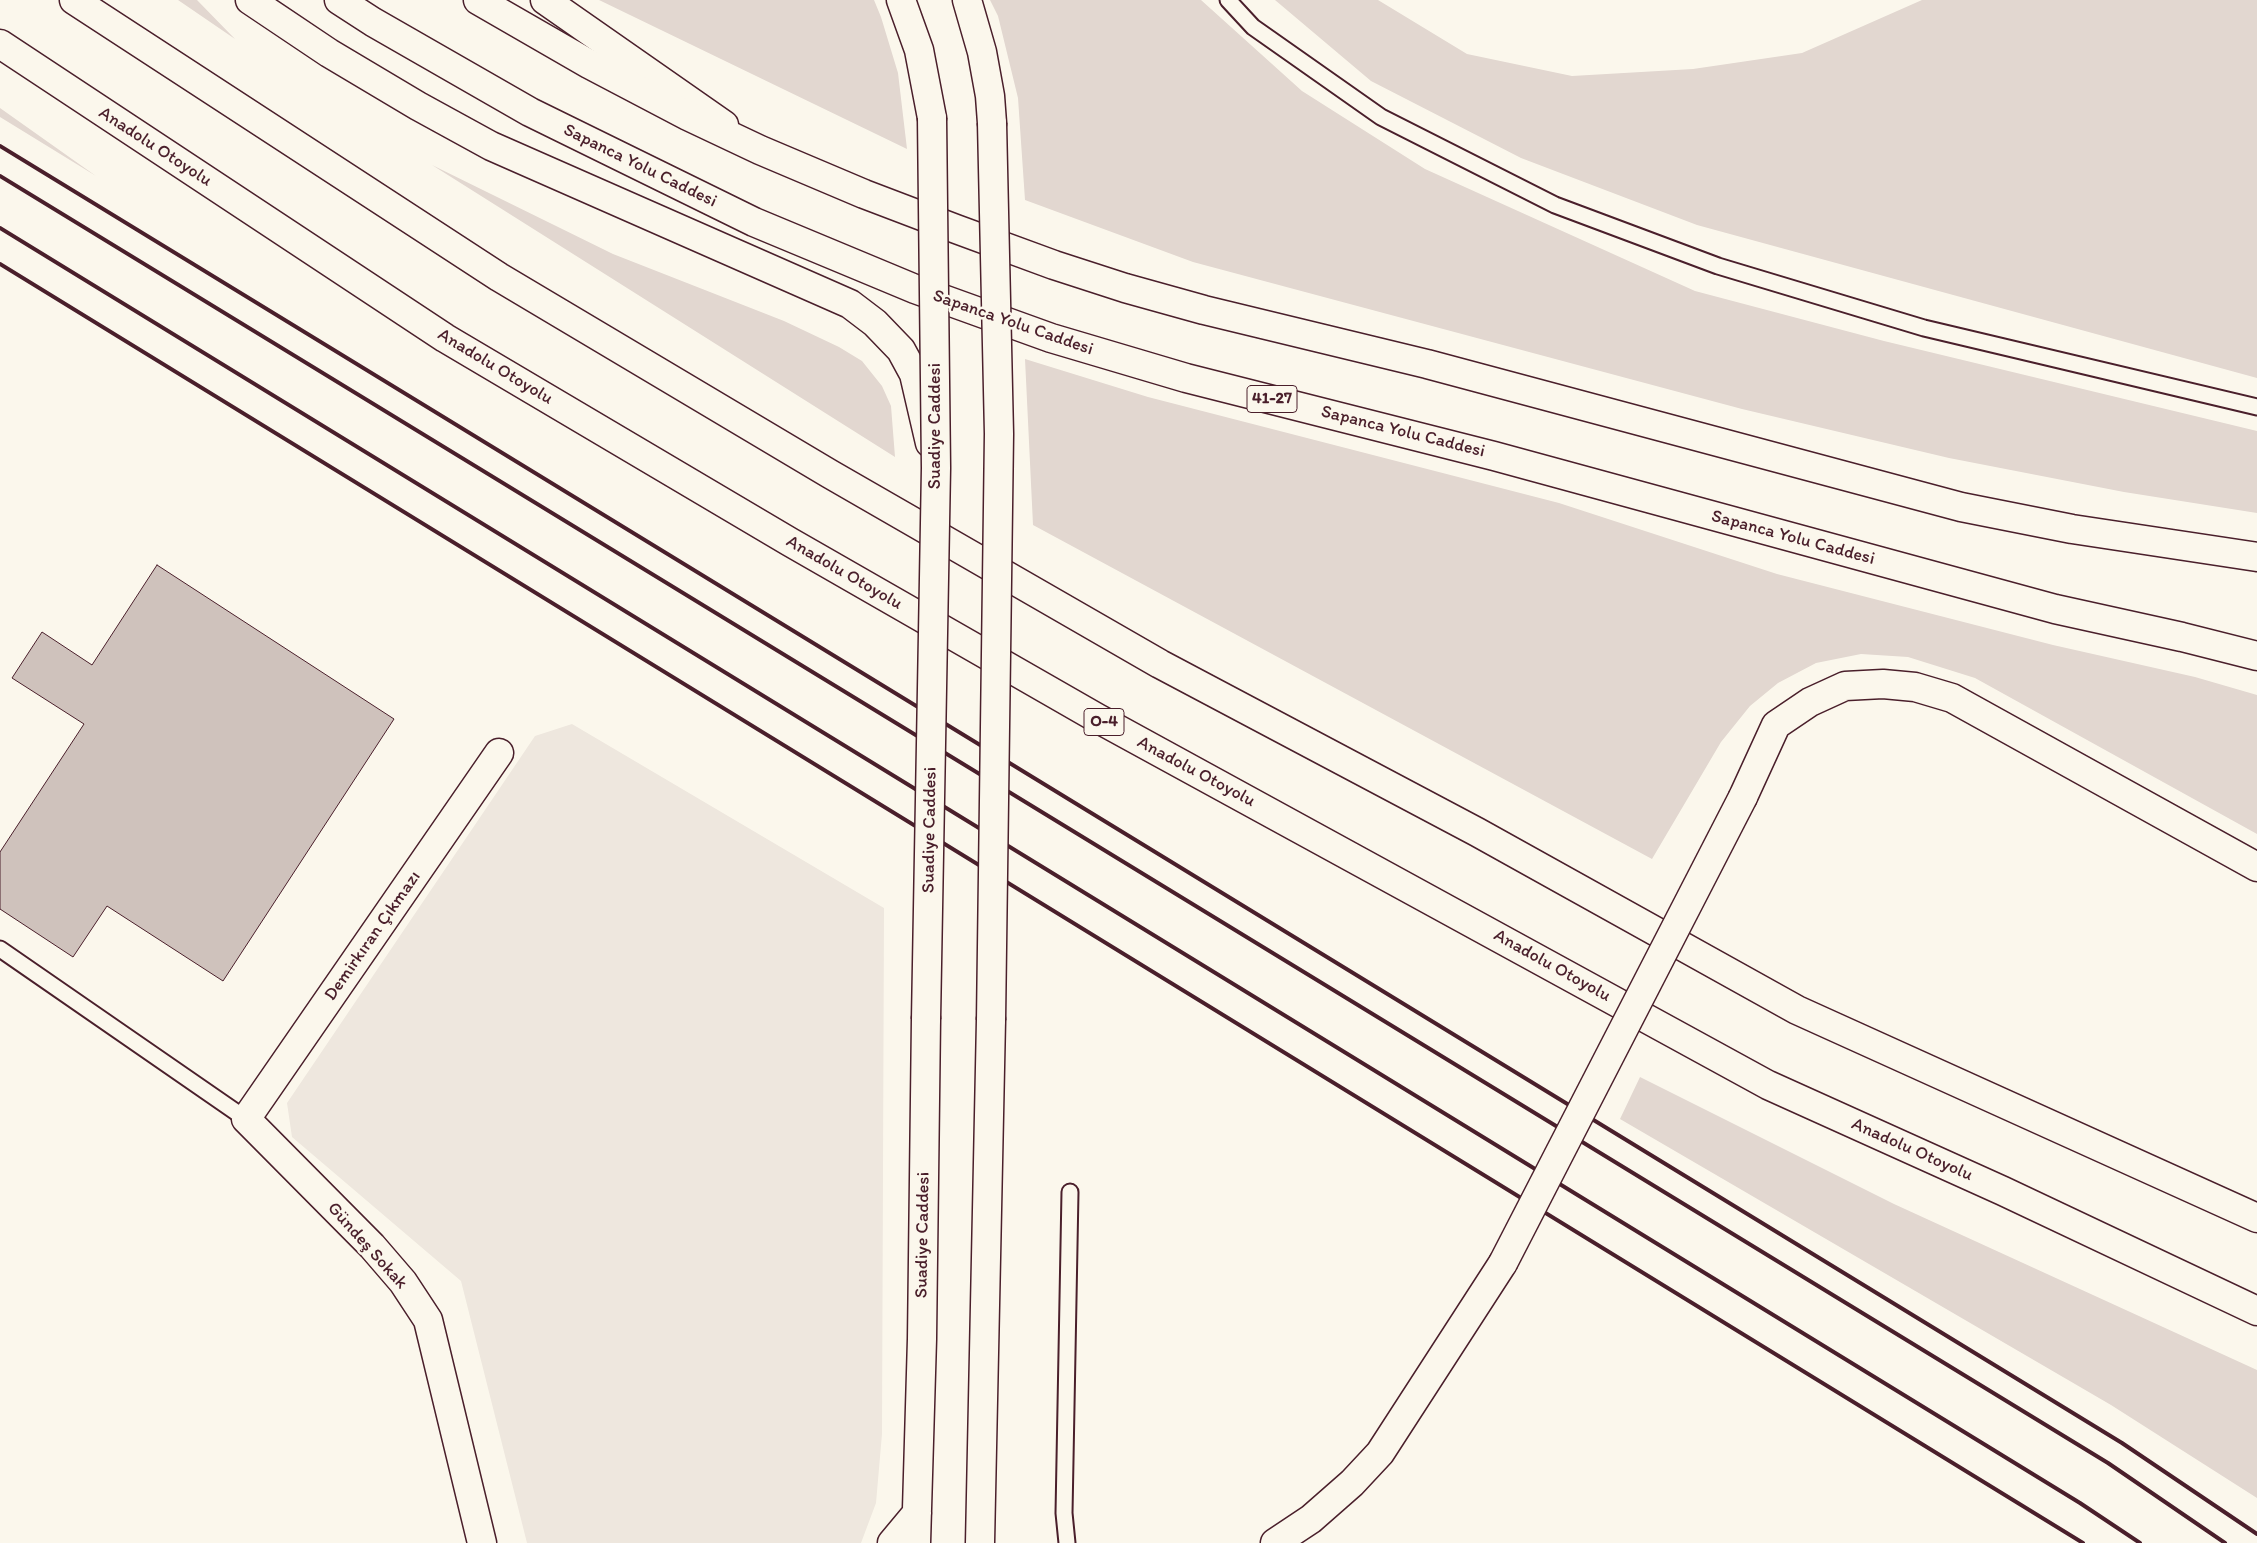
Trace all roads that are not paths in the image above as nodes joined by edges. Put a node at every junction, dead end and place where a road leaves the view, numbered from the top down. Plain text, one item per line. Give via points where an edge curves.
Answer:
1 (74, 0) edge
2 (250, 0) edge
3 (340, 0) edge
4 (478, 0) edge
5 (545, 0) edge
6 (900, 0) edge
7 (967, 0) edge
8 (1228, 0) edge
9 (0, 44) edge
10 (760, 150) junction
11 (2257, 407) edge
12 (936, 468) junction
13 (2257, 556) edge
14 (2257, 656) edge
15 (500, 753) dead end
16 (2257, 867) edge
17 (0, 949) edge
18 (246, 1119) junction
19 (1070, 1192) dead end
20 (2257, 1218) edge
21 (2257, 1311) edge
22 (916, 1513) junction
23 (482, 1543) edge
24 (892, 1543) edge
25 (916, 1543) edge
26 (980, 1543) edge
27 (1067, 1543) edge
28 (1275, 1543) edge

1 - 20 main road via 499,277 830,474 1160,664 1477,832 1797,1010
2 - 12 main road via 329,53 491,146 850,304 875,323 900,350 914,374
3 - 14 main road, Sapanca Yolu Caddesi / 41-27 via 530,112 754,222 915,289 1050,338 1186,378 1485,453 2055,609
4 - 10 main road via 589,64
5 - 10 main road
6 - 12 main road, Suadiye Caddesi, bridge via 919,50 932,118
7 - 26 main road, bridge via 982,52 992,123 999,434
8 - 11 lane via 1253,27 1381,116 1554,205 1718,266 1924,328
9 - 21 main road, Anadolu Otoyolu / O-4 via 445,338 1097,718 1768,1085
10 - 13 main road via 864,194 1045,262 1196,307 1446,369 1961,507 2072,529
12 - 22 main road, Suadiye Caddesi, bridge via 922,1339
15 - 18 main road, Demirkıran Çıkmazı
16 - 28 main road, bridge via 1952,698 1915,687 1884,684 1845,686 1810,702 1776,724 1743,797 1503,1263 1380,1452 1312,1519
17 - 18 lane
18 - 23 main road, Gündeş Sokak via 372,1246 403,1282 428,1320
19 - 27 lane via 1064,1514
22 - 24 main road
22 - 25 main road, Suadiye Caddesi

